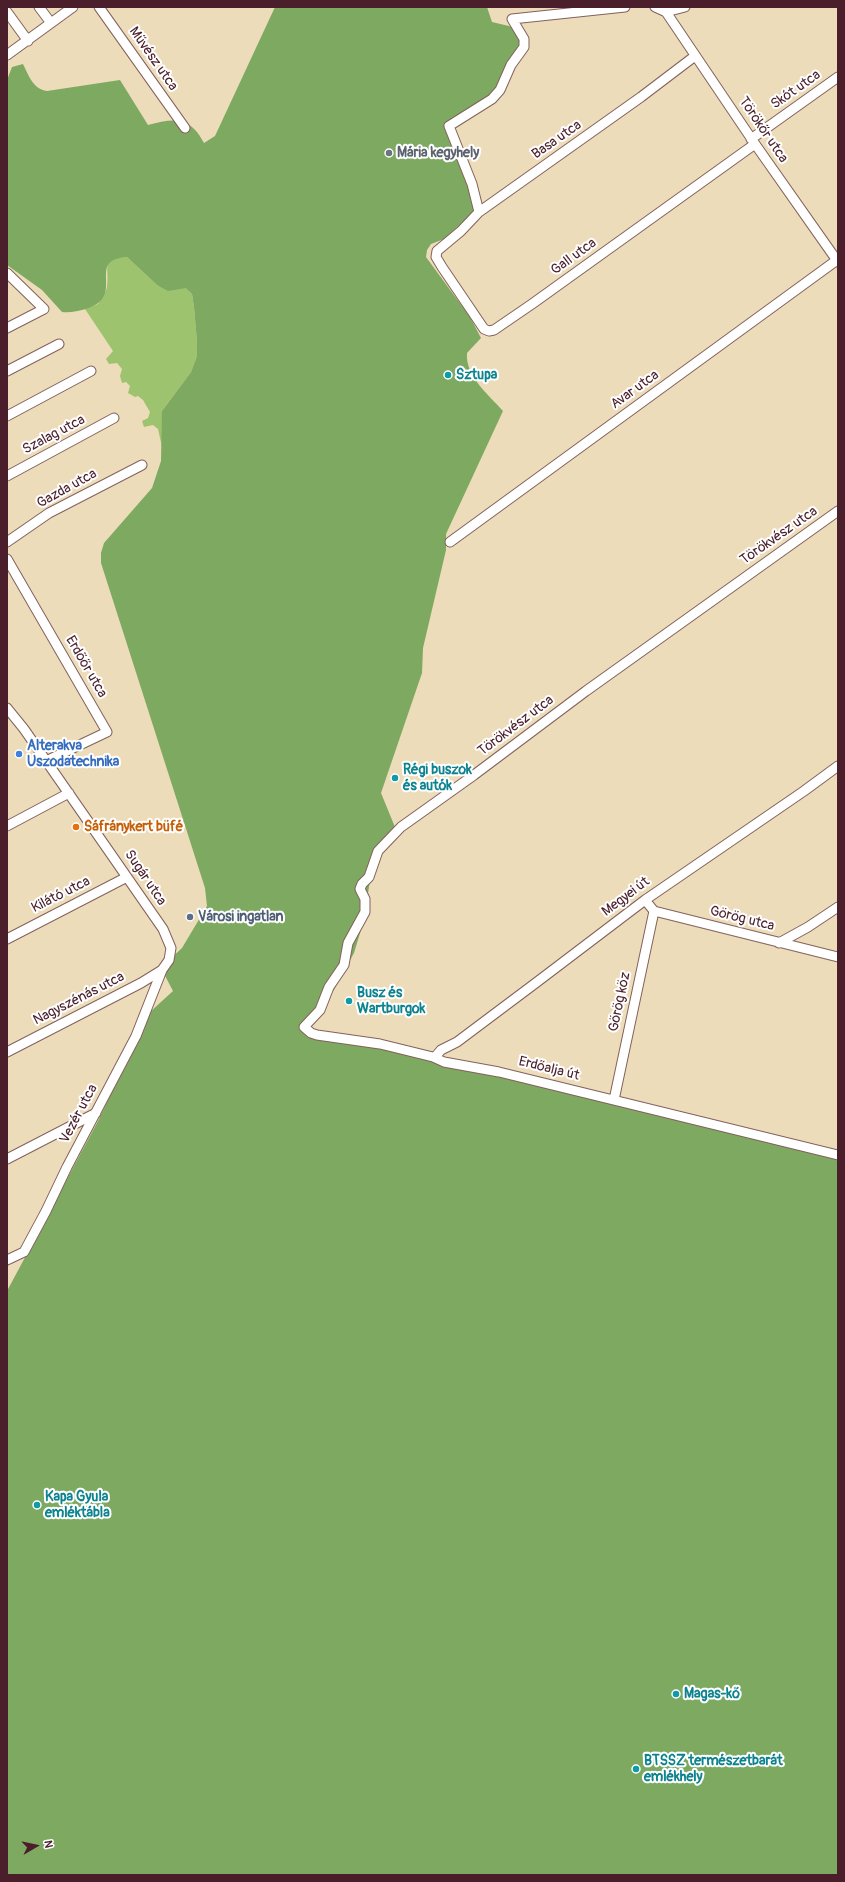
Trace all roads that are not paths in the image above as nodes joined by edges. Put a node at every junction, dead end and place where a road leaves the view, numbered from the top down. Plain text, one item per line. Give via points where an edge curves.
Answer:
1 (39, 7) edge
2 (73, 7) edge
3 (99, 7) edge
4 (625, 7) edge
5 (655, 7) edge
6 (685, 7) edge
7 (7, 12) edge
8 (666, 12) junction
9 (50, 23) junction
10 (28, 41) junction
11 (7, 55) edge
12 (695, 56) junction
13 (838, 77) edge
14 (185, 128) dead end
15 (753, 141) junction
16 (479, 212) junction
17 (439, 250) joint
18 (837, 261) edge
19 (7, 273) edge
20 (7, 328) edge
21 (59, 344) dead end
22 (7, 371) edge
23 (91, 371) dead end
24 (7, 416) edge
25 (114, 418) dead end
26 (142, 465) dead end
27 (7, 476) edge
28 (838, 511) edge
29 (7, 542) edge
30 (450, 542) dead end
31 (7, 559) edge
32 (7, 708) edge
33 (46, 761) junction
34 (838, 766) edge
35 (69, 793) junction
36 (7, 826) edge
37 (127, 877) junction
38 (645, 900) junction
39 (838, 907) edge
40 (654, 911) junction
41 (7, 938) edge
42 (779, 943) junction
43 (838, 957) edge
44 (162, 970) junction
45 (304, 1027) joint
46 (7, 1052) edge
47 (436, 1057) junction
48 (614, 1100) junction
49 (96, 1113) junction
50 (838, 1155) edge
51 (7, 1159) edge
52 (7, 1260) edge

1 - 9 street
2 - 9 street
3 - 14 street, Művész utca
4 - 16 street via 512,19 524,39 524,47 511,65 500,90 492,99 449,126 472,184
5 - 8 street
6 - 8 street
7 - 10 street
8 - 12 street, Törökőr utca
9 - 10 street
10 - 11 street
12 - 15 street, Törökőr utca
12 - 16 street, Basa utca
13 - 15 street, Skót utca
15 - 17 street, Gall utca via 532,304 491,331 484,329 439,261 436,255
15 - 18 street, Törökőr utca
16 - 17 street, Basa utca
18 - 30 street, Avar utca
19 - 20 street via 44,309
21 - 22 street
23 - 24 street
25 - 27 street, Szalag utca
26 - 29 street, Gazda utca via 49,513
28 - 45 street, Törökvész utca via 401,827 378,851 369,876 360,890 366,901 365,914 349,940 344,964 329,987 321,1008
31 - 33 street, Erdőőr utca via 107,732
32 - 33 street, Sugár utca
33 - 35 street, Sugár utca
34 - 38 street, Megyei út
35 - 36 street
35 - 37 street, Sugár utca
37 - 41 street, Kilátó utca
37 - 44 street, Sugár utca via 170,943 169,960
38 - 40 street
38 - 47 street, Megyei út via 457,1042 441,1050
39 - 42 street
40 - 42 street, Görög utca
40 - 48 street, Görög köz
42 - 43 street, Görög utca
44 - 46 street, Nagyszénás utca
44 - 49 street, Vezér utca via 143,1022
45 - 47 street, Erdőalja út via 317,1035 380,1044
47 - 48 street, Erdőalja út via 444,1062 499,1072
48 - 50 street, Erdőalja út
49 - 51 street
49 - 52 street, Vezér utca via 24,1252

